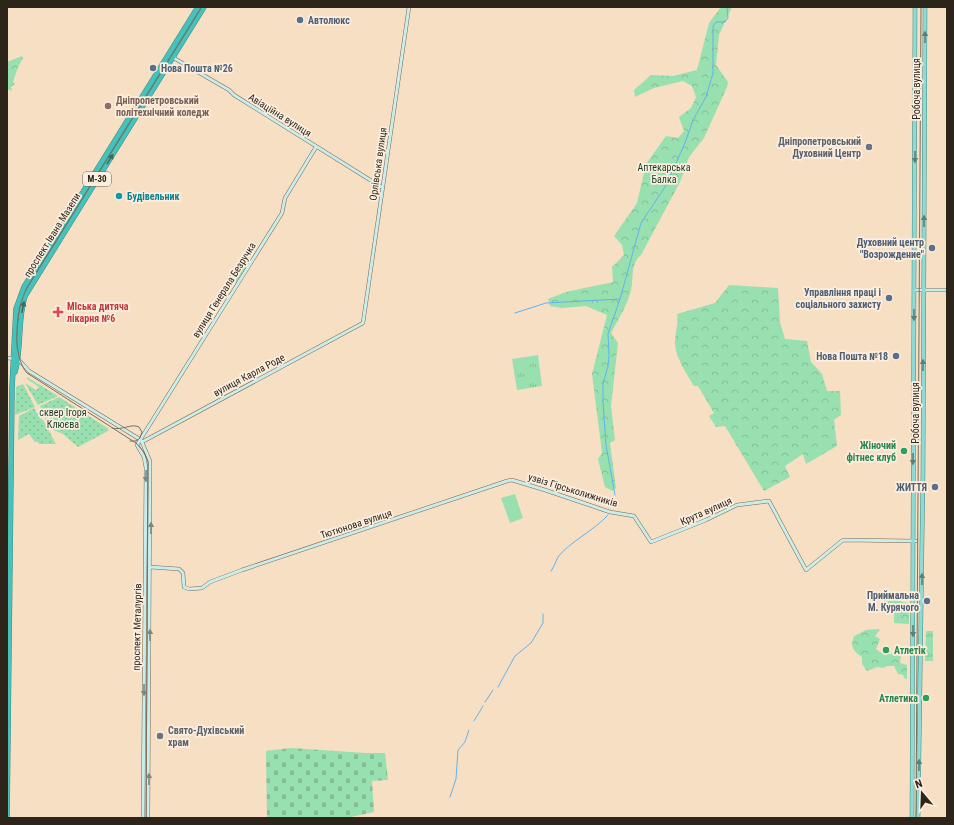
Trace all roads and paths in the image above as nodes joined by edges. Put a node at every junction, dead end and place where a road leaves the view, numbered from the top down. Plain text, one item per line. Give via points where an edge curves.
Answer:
1 (198, 7) edge
2 (204, 7) edge
3 (409, 7) edge
4 (915, 7) edge
5 (925, 7) edge
6 (171, 56) junction
7 (316, 147) junction
8 (383, 188) junction
9 (914, 290) junction
10 (923, 290) junction
11 (947, 290) edge
12 (363, 323) joint
13 (7, 358) edge
14 (16, 359) junction
15 (141, 441) junction
16 (507, 481) joint
17 (915, 541) junction
18 (651, 542) joint
19 (150, 568) junction
20 (7, 818) edge
21 (143, 818) edge
22 (148, 818) edge
23 (912, 818) edge
24 (918, 818) edge

1 - 6 highway, проспект Івана Мазепи / М-30
2 - 6 highway, проспект Івана Мазепи / М-30
3 - 8 street, Орлівська вулиця
4 -> 9 main road, Робоча вулиця
10 -> 5 main road, Робоча вулиця
6 - 7 street, Авіаційна вулиця via 229,90
6 - 14 highway, проспект Івана Мазепи / М-30 via 24,286 16,309
7 - 8 street, Авіаційна вулиця
7 - 15 street, вулиця Генерала Безручка via 285,198 282,213
8 - 12 street, Орлівська вулиця
9 - 10 street
9 -> 17 main road, Робоча вулиця
10 - 11 street
24 -> 10 main road, Робоча вулиця
12 - 15 street, вулиця Карла Роде
13 - 14 street
14 - 15 street via 29,371
14 - 20 highway, М-30 via 13,378
19 -> 15 street, проспект Металургів via 151,469 147,451
15 -> 21 street, проспект Металургів via 138,446 146,468
16 - 18 street, узвіз Гірськолижників via 512,480 610,512 634,516
16 - 19 street, Тютюнова вулиця via 210,582 202,588 184,587 183,573 179,569
17 - 18 street, Крута вулиця via 843,540 806,570 769,501 737,505
17 -> 23 main road, Робоча вулиця
22 -> 19 street, проспект Металургів

